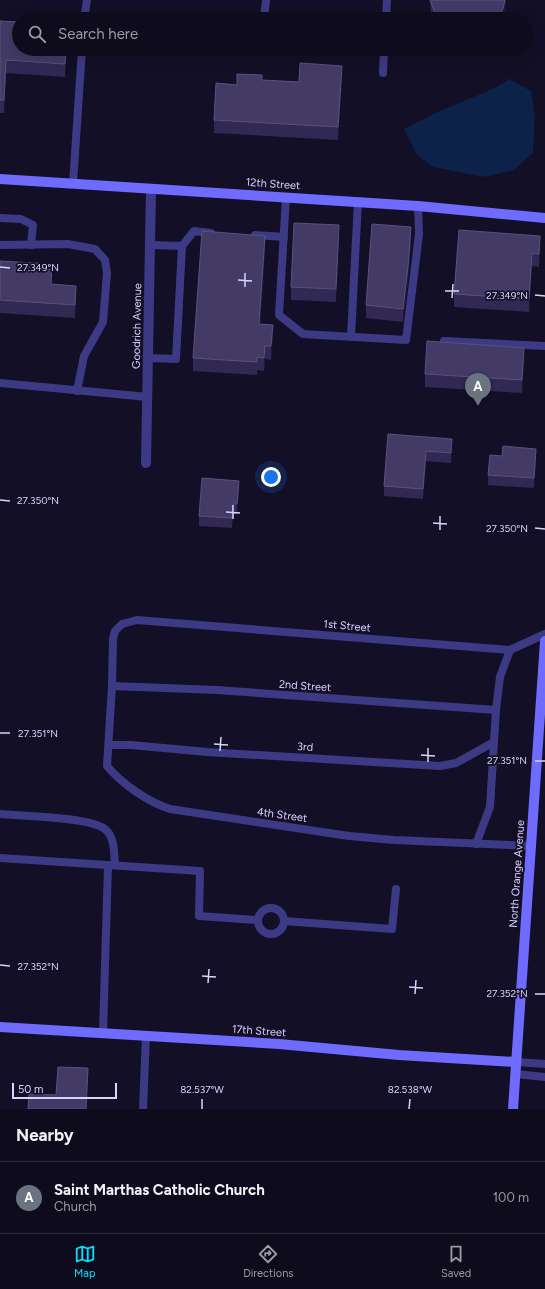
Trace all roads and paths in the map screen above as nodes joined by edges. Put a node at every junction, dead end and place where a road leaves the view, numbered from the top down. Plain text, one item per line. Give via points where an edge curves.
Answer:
1 (87, 0) edge
2 (266, 0) edge
3 (386, 0) edge
4 (85, 12) edge
5 (265, 12) edge
6 (386, 12) edge
7 (82, 56) edge
8 (384, 56) edge
9 (383, 73) dead end
10 (0, 179) edge
11 (73, 184) junction
12 (151, 188) junction
13 (286, 197) junction
14 (358, 202) junction
15 (418, 206) junction
16 (0, 218) edge
17 (545, 218) edge
18 (216, 233) edge
19 (246, 235) edge
20 (284, 237) junction
21 (0, 245) edge
22 (31, 245) junction
23 (150, 245) junction
24 (182, 246) junction
25 (351, 337) junction
26 (444, 341) edge
27 (545, 346) edge
28 (148, 358) junction
29 (0, 383) edge
30 (77, 391) junction
31 (148, 397) junction
32 (146, 463) dead end
33 (122, 624) joint
34 (545, 634) edge
35 (545, 641) edge
36 (510, 650) junction
37 (112, 686) junction
38 (496, 710) junction
39 (494, 742) junction
40 (542, 744) edge
41 (109, 745) junction
42 (0, 814) edge
43 (476, 844) junction
44 (531, 846) junction
45 (0, 858) edge
46 (112, 865) junction
47 (396, 889) dead end
48 (258, 920) junction
49 (284, 921) junction
50 (0, 1027) edge
51 (103, 1034) junction
52 (146, 1036) junction
53 (516, 1062) junction
54 (545, 1064) edge
55 (516, 1074) junction
56 (545, 1077) edge
57 (143, 1109) edge
58 (513, 1109) edge

1 - 4 lane
2 - 5 lane
3 - 6 lane
7 - 11 lane
8 - 9 lane
10 - 11 street, 12th Street
11 - 12 street, 12th Street
12 - 13 street, 12th Street
12 - 23 street, Goodrich Avenue
13 - 14 street, 12th Street
13 - 20 lane
14 - 15 street, 12th Street
14 - 25 lane
15 - 17 street, 12th Street
15 - 25 lane via 419,234 406,340
16 - 22 lane via 21,219 33,225
18 - 24 lane via 194,232
19 - 20 lane
20 - 25 lane via 279,315 303,334
21 - 22 lane
22 - 30 lane via 68,244 95,249 106,260 103,322 84,356
23 - 24 lane
23 - 28 street, Goodrich Avenue
24 - 28 lane via 176,359
26 - 27 lane
28 - 31 street, Goodrich Avenue
29 - 30 lane
30 - 31 lane
31 - 32 street, Goodrich Avenue
33 - 36 lane, 1st Street via 137,620
33 - 37 lane, 4th Street via 115,631 113,639
34 - 36 lane
35 - 40 street, North Orange Avenue
36 - 38 lane via 500,677
37 - 38 lane, 2nd Street via 217,690
37 - 41 lane, 4th Street
38 - 39 lane
39 - 41 lane, 3rd via 456,763 440,766
39 - 43 lane via 490,807
40 - 44 street, North Orange Avenue
41 - 43 lane, 4th Street via 107,766 114,774 147,799 170,809 349,836
42 - 46 lane via 95,823 106,830 112,840
43 - 44 lane, 4th Street
44 - 53 street, North Orange Avenue
45 - 46 lane
46 - 48 lane via 200,871 199,916
46 - 51 lane
47 - 49 lane via 392,929
48 - 49 lane via 263,911 271,908 279,911
48 - 49 lane via 260,930 272,935 280,931
50 - 51 street, 17th Street
51 - 52 street, 17th Street
52 - 53 street, 17th Street
52 - 57 lane
53 - 54 lane
53 - 55 street, North Orange Avenue
55 - 56 lane
55 - 58 street, North Orange Avenue

